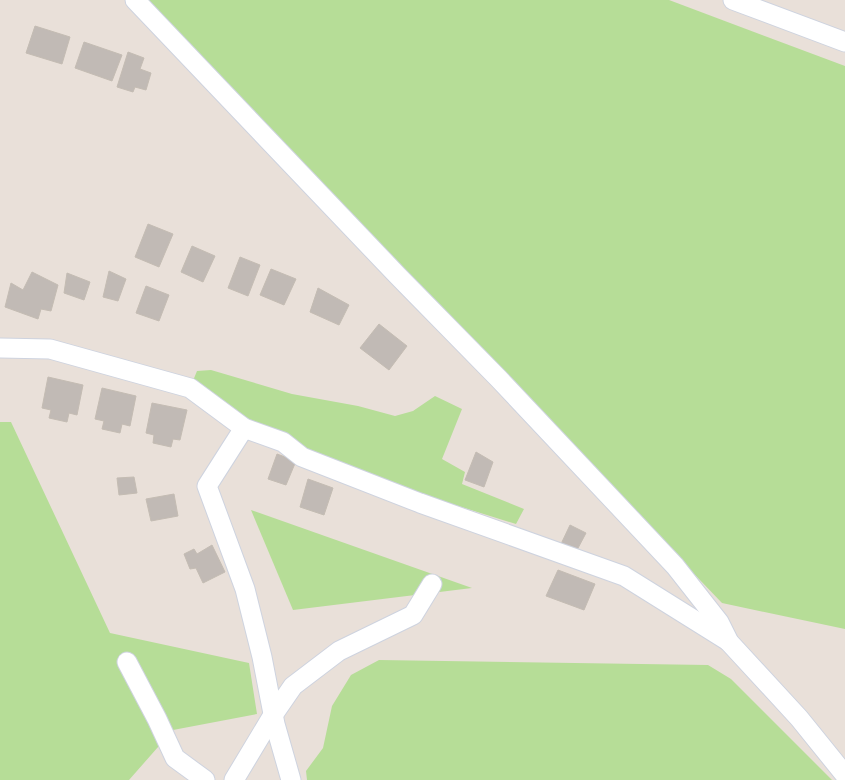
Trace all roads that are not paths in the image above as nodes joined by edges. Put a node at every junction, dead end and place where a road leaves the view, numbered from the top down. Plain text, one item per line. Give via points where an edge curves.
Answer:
1 (135, 0) edge
2 (733, 0) edge
3 (845, 42) edge
4 (0, 348) edge
5 (244, 428) junction
6 (432, 584) dead end
7 (729, 642) junction
8 (127, 662) dead end
9 (273, 715) junction
10 (845, 775) edge
11 (205, 780) edge
12 (234, 780) edge
13 (291, 780) edge

1 - 7 street via 499,379 674,566 719,622
2 - 3 street
4 - 5 street via 50,349 190,388
5 - 7 street via 283,442 302,457 324,466 427,506 624,576
5 - 9 street via 207,486 245,589
6 - 9 street via 413,615 339,651 293,686
7 - 10 street via 799,718
8 - 11 street via 175,758
9 - 12 street
9 - 13 street

